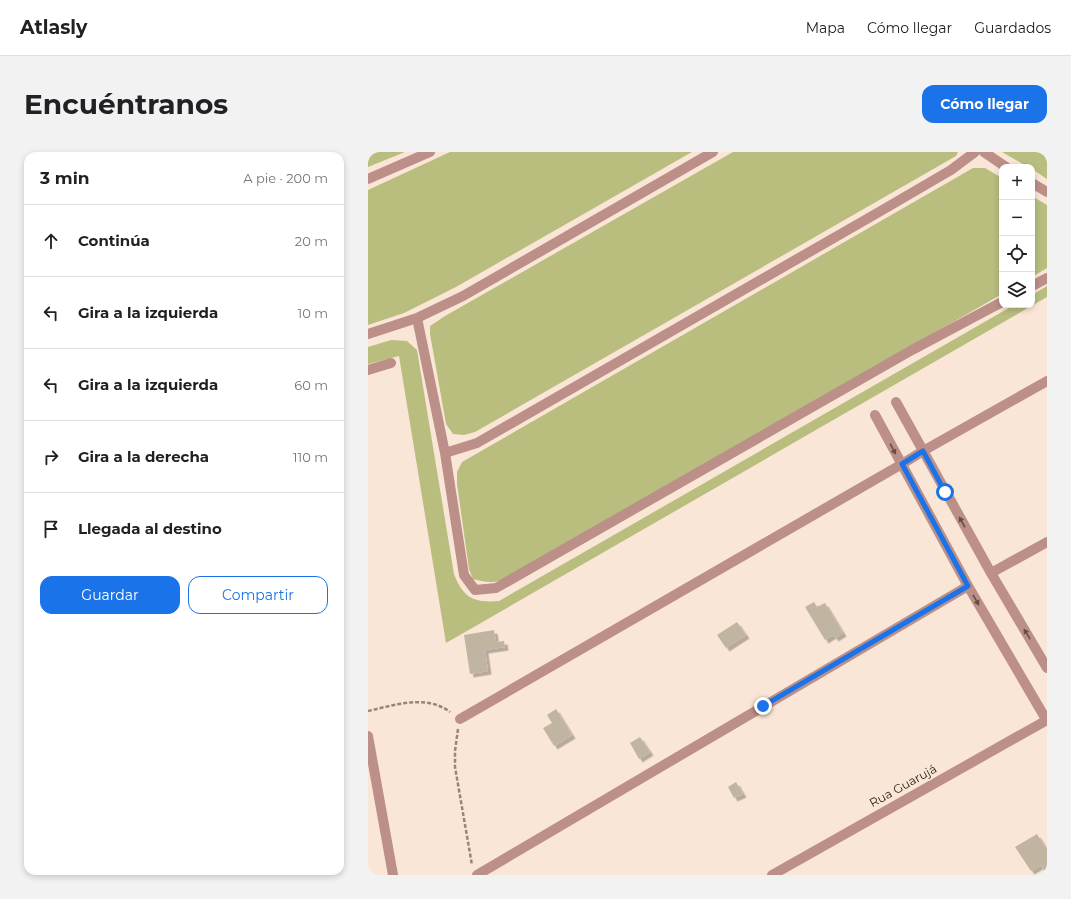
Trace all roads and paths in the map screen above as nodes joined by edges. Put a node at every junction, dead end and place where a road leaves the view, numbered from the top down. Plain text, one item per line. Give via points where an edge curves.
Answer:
1 (430, 152) edge
2 (713, 152) edge
3 (975, 152) edge
4 (984, 152) edge
5 (1002, 164) edge
6 (368, 179) edge
7 (1035, 185) edge
8 (1047, 192) edge
9 (1047, 278) edge
10 (1035, 284) edge
11 (999, 304) edge
12 (417, 318) junction
13 (368, 334) edge
14 (391, 363) dead end
15 (368, 370) edge
16 (1047, 381) edge
17 (896, 402) dead end
18 (875, 415) dead end
19 (923, 451) junction
20 (445, 453) junction
21 (902, 464) junction
22 (1047, 542) edge
23 (991, 573) junction
24 (968, 586) junction
25 (1047, 668) edge
26 (368, 710) edge
27 (460, 719) junction
28 (1047, 720) edge
29 (368, 736) edge
30 (475, 871) edge
31 (393, 875) edge
32 (774, 875) edge

1 - 6 street
2 - 12 street via 469,292
3 - 20 street via 951,170 477,443
4 - 5 street
7 - 8 street
9 - 10 street
11 - 20 street via 912,350 496,588 475,590 464,575
12 - 13 street
12 - 20 street
14 - 15 street
16 - 19 street
17 - 19 street
18 -> 21 street
19 - 21 street
23 -> 19 street
21 - 24 street
21 - 27 street
22 - 23 street
25 -> 23 street
24 -> 28 street
24 - 30 street
26 - 27 path via 417,701 433,703
27 - 30 path via 456,735 455,767
28 - 32 street, Rua Guarujá
29 - 31 street

